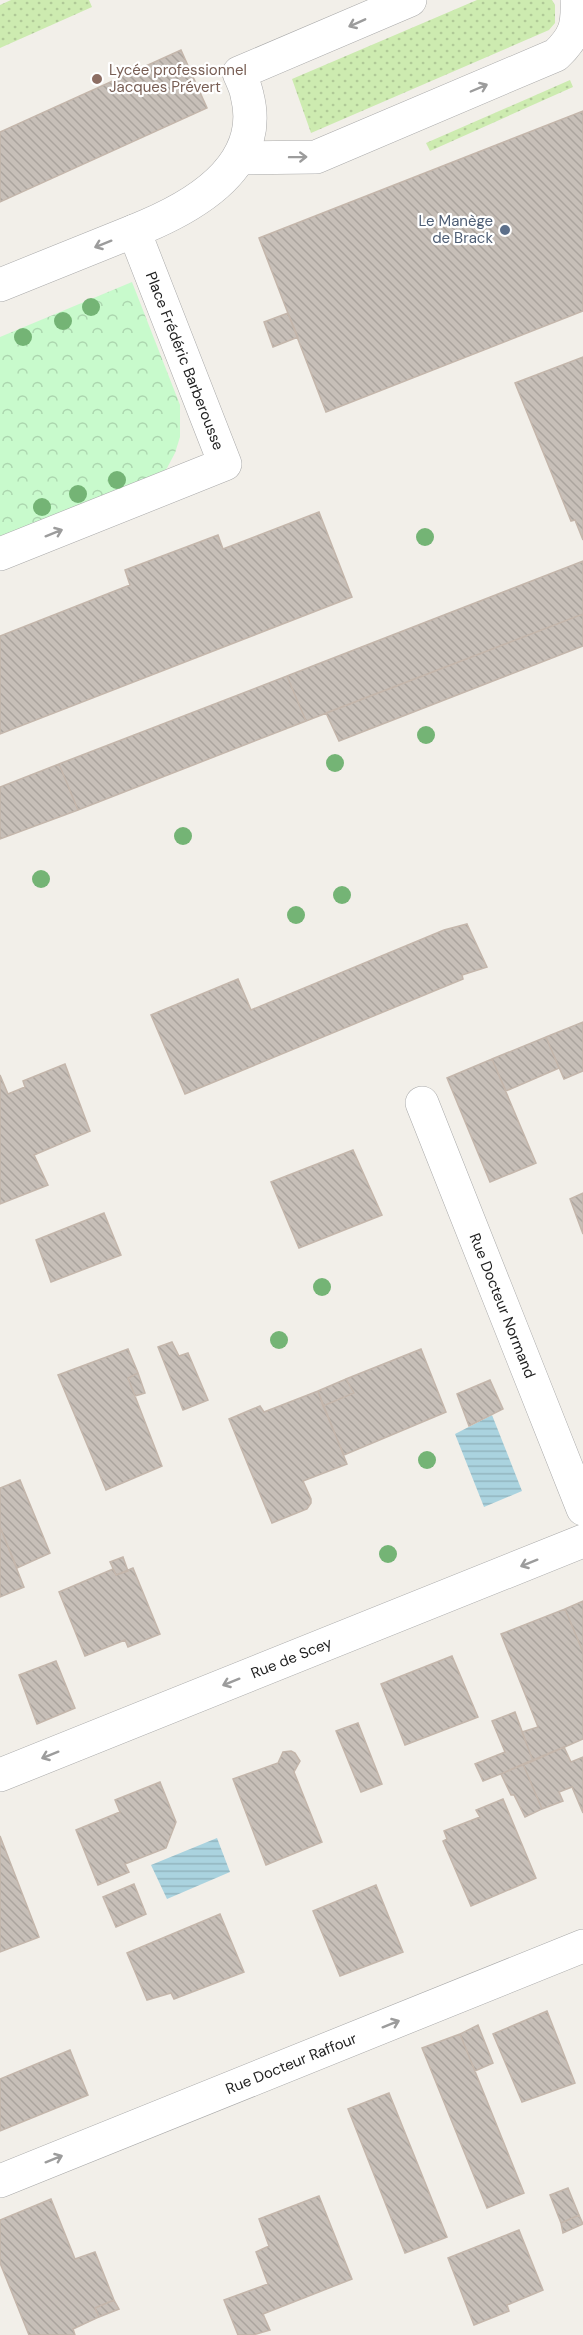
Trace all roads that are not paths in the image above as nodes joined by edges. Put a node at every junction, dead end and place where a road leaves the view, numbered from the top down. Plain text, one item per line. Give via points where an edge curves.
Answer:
1 (410, 0) edge
2 (577, 0) edge
3 (239, 158) junction
4 (134, 231) junction
5 (0, 285) edge
6 (0, 554) edge
7 (422, 1102) dead end
8 (583, 1509) edge
9 (583, 1541) edge
10 (0, 1775) edge
11 (583, 1946) edge
12 (0, 2181) edge

1 -> 3 street via 239,73 248,96 249,127
3 -> 2 street via 316,157 556,55 570,41 577,24
3 - 4 street via 227,176 210,190 161,221
4 -> 5 street
6 -> 4 street, Place Frédéric Barberousse via 225,464
7 - 8 street, Rue Docteur Normand
9 -> 10 street, Rue de Scey
12 -> 11 street, Rue Docteur Raffour

